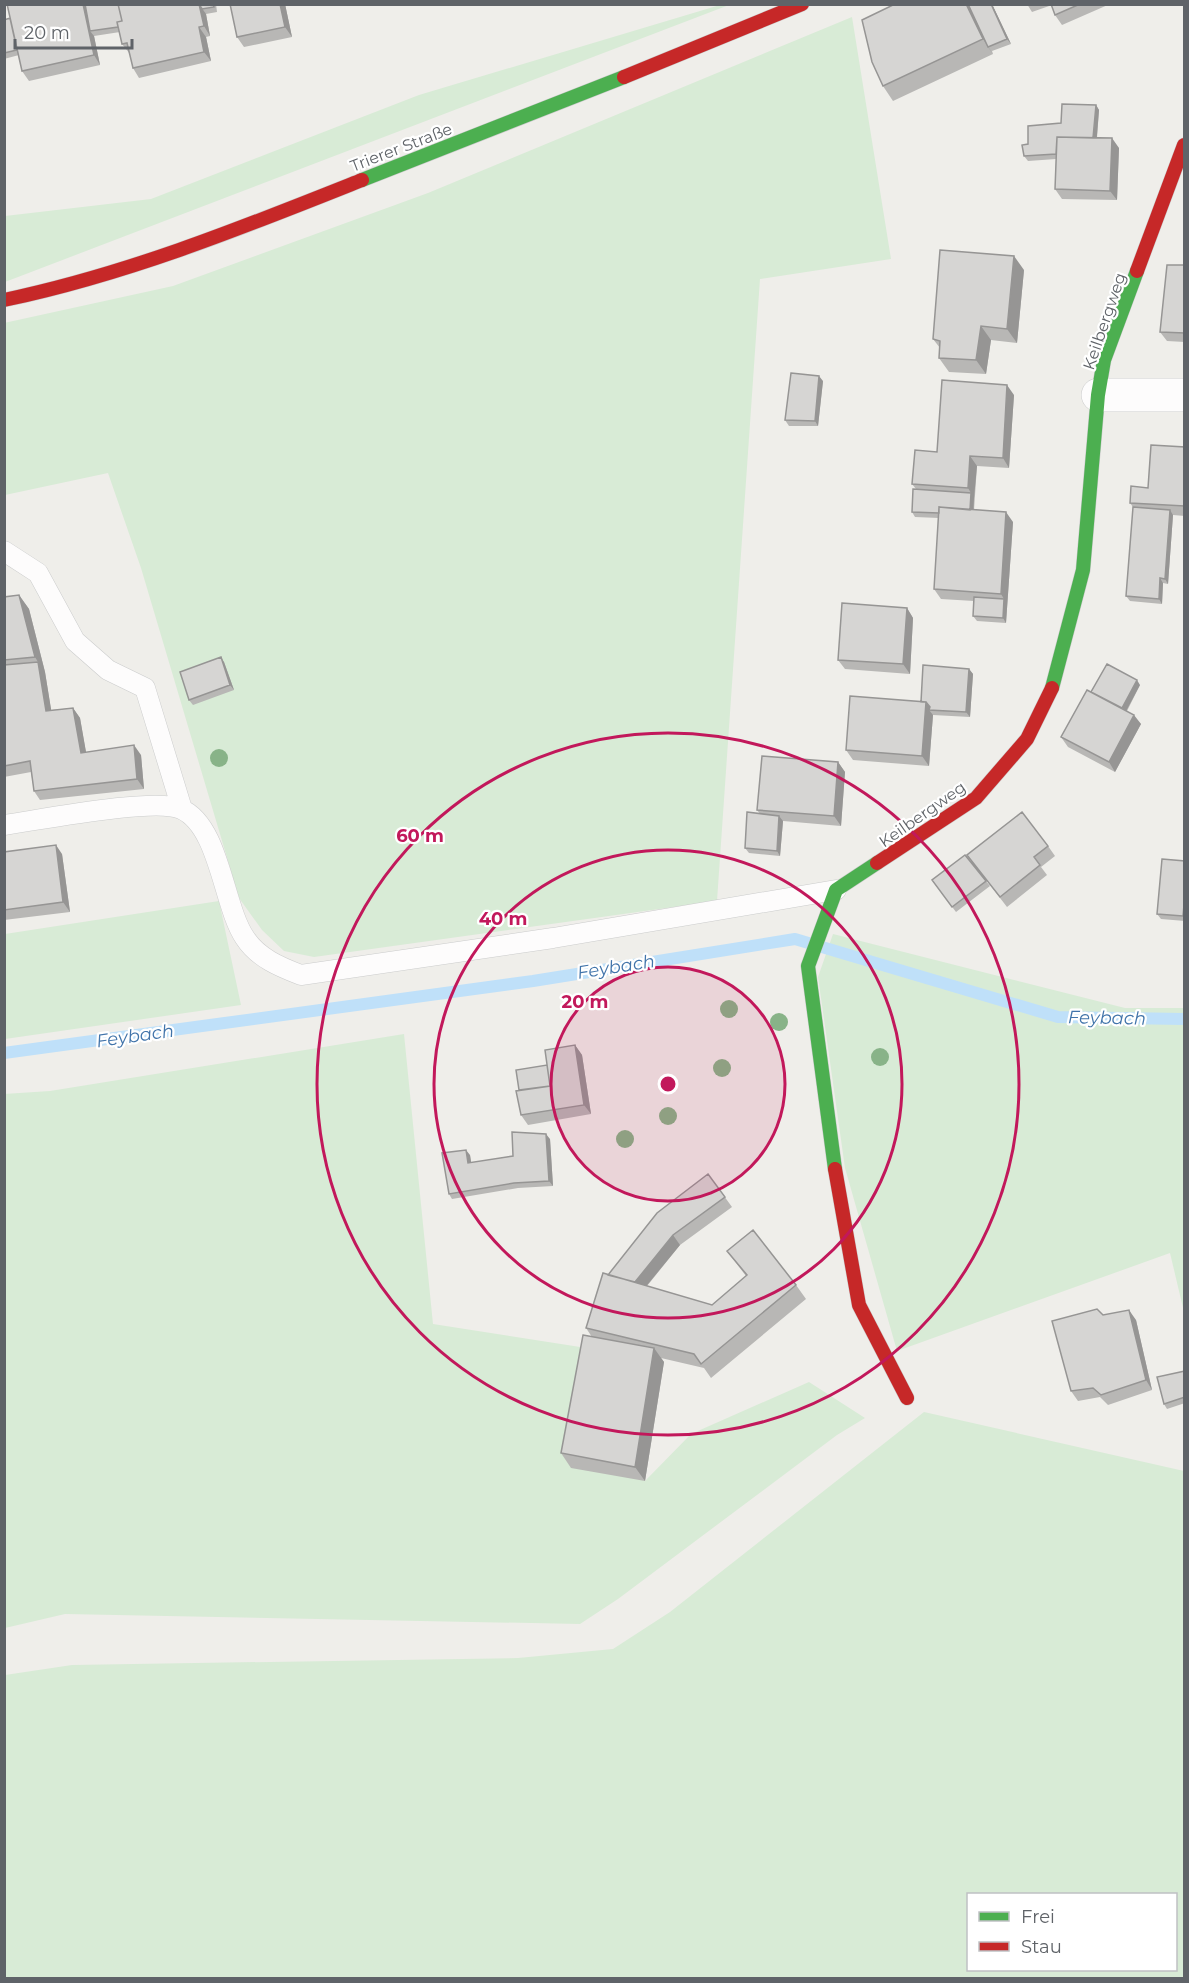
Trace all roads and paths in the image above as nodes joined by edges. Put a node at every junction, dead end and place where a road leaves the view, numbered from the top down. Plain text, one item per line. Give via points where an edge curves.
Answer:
1 (802, 4) edge
2 (1185, 145) edge
3 (4, 300) edge
4 (1098, 394) junction
5 (1185, 395) edge
6 (4, 551) edge
7 (182, 809) junction
8 (4, 825) edge
9 (836, 890) junction
10 (907, 1398) dead end

1 - 3 street, Trierer Straße via 235,231 107,273
2 - 4 street, Keilbergweg via 1104,360
4 - 5 street
4 - 9 street, Keilbergweg via 1083,570 1055,681 1027,739 976,798
6 - 7 lane via 38,573 75,641 108,670 145,688
7 - 8 lane via 153,805
7 - 9 lane via 205,830 244,938 271,963 301,975
9 - 10 street via 808,966 828,1133 859,1305

